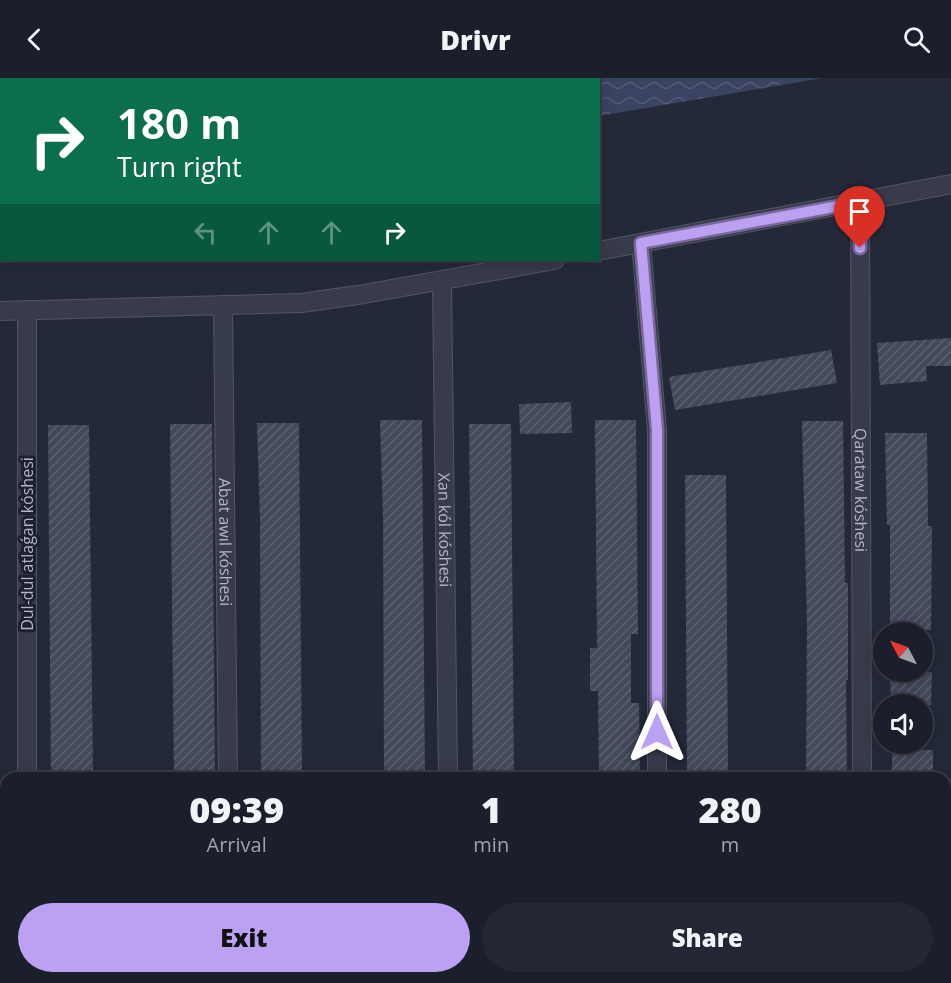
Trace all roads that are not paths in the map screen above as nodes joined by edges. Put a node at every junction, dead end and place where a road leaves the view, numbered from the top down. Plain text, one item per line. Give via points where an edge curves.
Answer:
1 (951, 184) edge
2 (860, 202) junction
3 (641, 243) junction
4 (600, 251) edge
5 (550, 261) edge
6 (442, 281) junction
7 (223, 305) junction
8 (27, 310) junction
9 (0, 311) edge
10 (27, 772) edge
11 (228, 772) edge
12 (448, 772) edge
13 (657, 772) edge
14 (862, 772) edge

1 - 2 street
2 - 3 street
2 - 14 street, Qarataw kóshesi
3 - 4 street
3 - 13 street via 657,430
5 - 6 street
6 - 7 street via 301,303
6 - 12 street, Xan kól kóshesi
7 - 8 street
7 - 11 street, Abat awıl kóshesi
8 - 9 street
8 - 10 street, Dul-dul atlaǵan kóshesi

